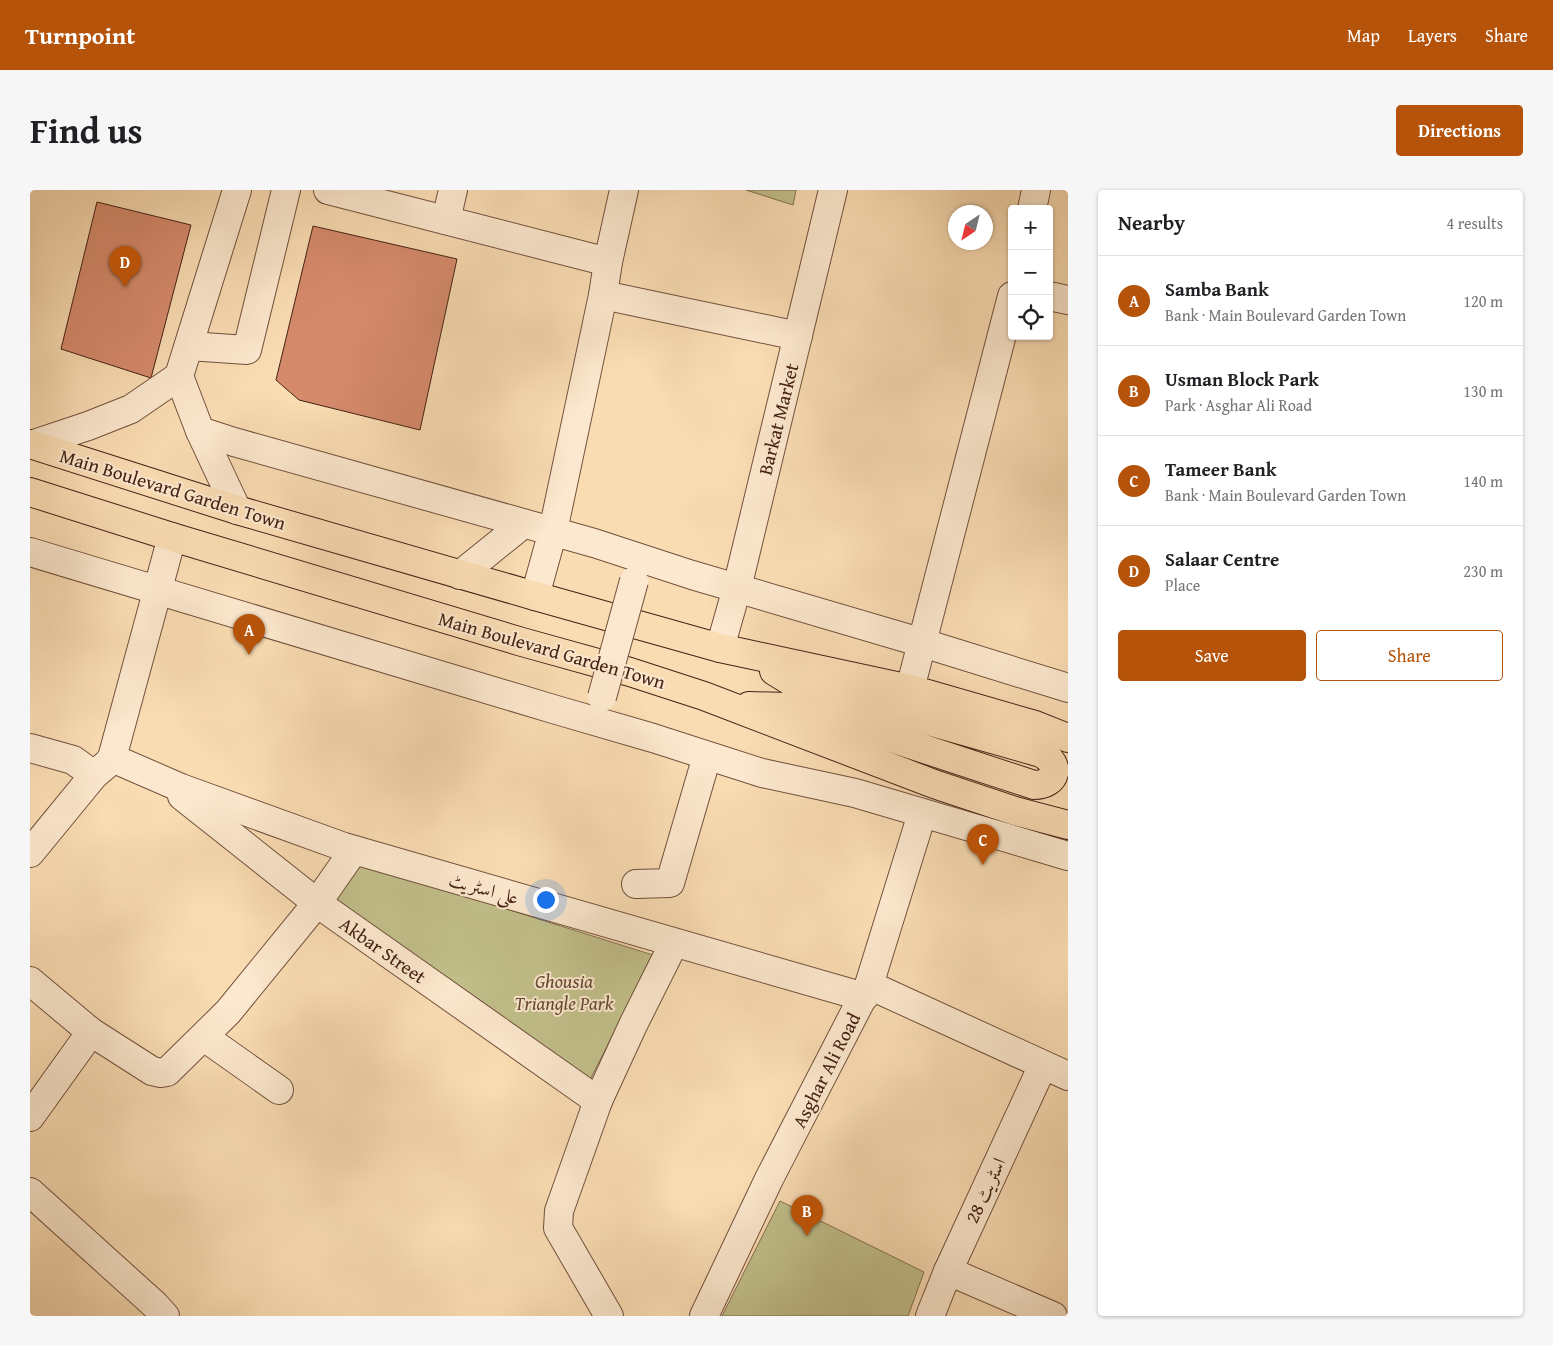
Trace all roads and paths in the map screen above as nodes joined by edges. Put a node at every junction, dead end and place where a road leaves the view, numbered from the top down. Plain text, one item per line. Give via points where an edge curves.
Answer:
1 (237, 190) edge
2 (286, 190) edge
3 (328, 190) edge
4 (454, 190) edge
5 (624, 190) edge
6 (833, 190) edge
7 (1036, 190) edge
8 (1033, 205) edge
9 (446, 220) junction
10 (608, 262) junction
11 (603, 295) junction
12 (1053, 297) edge
13 (1068, 300) edge
14 (1008, 312) edge
15 (798, 336) junction
16 (189, 346) junction
17 (179, 376) junction
18 (200, 431) junction
19 (31, 444) edge
20 (30, 492) edge
21 (237, 510) junction
22 (523, 524) junction
23 (553, 532) junction
24 (172, 537) junction
25 (30, 552) edge
26 (460, 575) junction
27 (634, 581) dead end
28 (737, 588) junction
29 (158, 591) junction
30 (535, 596) junction
31 (923, 643) junction
32 (731, 650) junction
33 (1068, 688) edge
34 (910, 689) junction
35 (602, 697) dead end
36 (728, 705) junction
37 (1068, 738) edge
38 (30, 748) edge
39 (707, 756) junction
40 (103, 766) junction
41 (180, 788) junction
42 (922, 814) junction
43 (1068, 825) edge
44 (354, 850) junction
45 (30, 853) edge
46 (1068, 856) edge
47 (636, 884) dead end
48 (316, 903) junction
49 (674, 943) junction
50 (30, 981) edge
51 (866, 991) junction
52 (91, 1032) junction
53 (204, 1037) junction
54 (1043, 1065) junction
55 (1068, 1076) edge
56 (278, 1090) dead end
57 (598, 1101) junction
58 (30, 1117) edge
59 (30, 1192) edge
60 (948, 1271) junction
61 (165, 1316) edge
62 (610, 1316) edge
63 (704, 1316) edge
64 (930, 1316) edge
65 (1053, 1316) edge

1 - 16 street
2 - 16 street via 247,350
3 - 9 street
4 - 9 street
5 - 10 street
6 - 15 street, Barkat Market
7 - 8 street
9 - 10 street
10 - 11 street
11 - 15 street
11 - 23 street
12 - 13 street
14 - 31 street
15 - 28 street, Barkat Market
16 - 17 street
17 - 18 street
17 - 19 street via 131,409
18 - 21 street
18 - 22 street
19 - 21 main road, Main Boulevard Garden Town
20 - 24 main road, Main Boulevard Garden Town
21 - 26 main road, Main Boulevard Garden Town
22 - 23 street
22 - 26 street
23 - 28 street
23 - 30 street
24 - 29 street
24 - 36 main road, Main Boulevard Garden Town via 630,672
25 - 29 street
26 - 30 main road, Main Boulevard Garden Town
27 - 35 street, bridge
28 - 31 street
28 - 32 street, Barkat Market
29 - 39 street
29 - 40 street
30 - 32 main road, Main Boulevard Garden Town
31 - 33 street
31 - 34 street
32 - 34 main road, Main Boulevard Garden Town
32 - 36 main road via 792,682 1041,753 1053,762 1055,772 1051,780 1034,785 787,707
34 - 37 main road, Main Boulevard Garden Town via 1035,725
36 - 43 main road, Main Boulevard Garden Town via 934,784
38 - 40 street, علی اسٹریٹ
39 - 42 street via 762,774 855,793
39 - 47 street via 670,883
40 - 41 street, علی اسٹریٹ
40 - 45 street
41 - 44 street, علی اسٹریٹ
41 - 48 street, Akbar Street via 183,796
42 - 46 street
42 - 51 street, Asghar Ali Road
44 - 48 street
44 - 49 street, علی اسٹریٹ
48 - 53 street
48 - 57 street, Akbar Street
49 - 51 street, علی اسٹریٹ
49 - 57 street
50 - 52 street
51 - 54 street, علی اسٹریٹ
51 - 63 street, Asghar Ali Road via 769,1179
52 - 53 street via 161,1074
52 - 58 street
53 - 56 street
54 - 55 street, علی اسٹریٹ
54 - 60 street, اسٹریٹ 28
57 - 62 street via 559,1211 558,1228
59 - 61 street
60 - 64 street, اسٹریٹ 28
60 - 65 street

